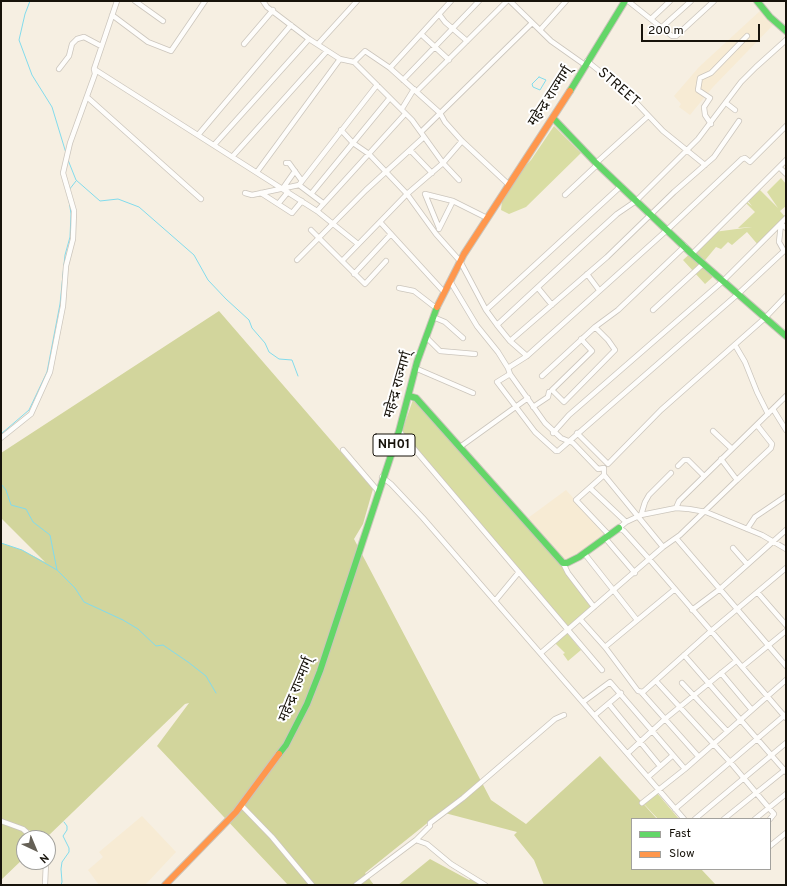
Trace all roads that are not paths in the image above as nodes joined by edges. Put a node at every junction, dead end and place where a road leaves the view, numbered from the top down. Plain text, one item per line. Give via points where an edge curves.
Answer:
1 (117, 1) edge
2 (135, 1) edge
3 (205, 1) edge
4 (263, 1) edge
5 (357, 1) edge
6 (451, 1) edge
7 (479, 1) edge
8 (507, 1) edge
9 (510, 1) edge
10 (566, 1) edge
11 (625, 1) edge
12 (628, 1) edge
13 (670, 1) edge
14 (691, 1) edge
15 (714, 1) edge
16 (757, 1) edge
17 (273, 10) junction
18 (439, 14) junction
19 (112, 15) junction
20 (651, 19) junction
21 (163, 21) dead end
22 (532, 23) junction
23 (291, 25) junction
24 (453, 28) junction
25 (662, 28) junction
26 (540, 30) junction
27 (786, 31) edge
28 (421, 34) junction
29 (748, 36) dead end
30 (309, 39) junction
31 (786, 40) edge
32 (467, 41) junction
33 (244, 44) dead end
34 (318, 44) junction
35 (101, 46) junction
36 (434, 47) junction
37 (327, 51) junction
38 (340, 60) junction
39 (449, 60) junction
40 (354, 62) junction
41 (586, 63) junction
42 (390, 68) junction
43 (59, 69) dead end
44 (94, 69) junction
45 (403, 80) junction
46 (377, 85) junction
47 (415, 90) junction
48 (87, 97) junction
49 (389, 100) junction
50 (726, 103) junction
51 (403, 108) dead end
52 (735, 110) dead end
53 (440, 113) junction
54 (405, 114) junction
55 (648, 116) junction
56 (553, 118) junction
57 (739, 121) dead end
58 (711, 124) junction
59 (786, 126) edge
60 (341, 130) junction
61 (422, 134) junction
62 (198, 135) junction
63 (462, 141) junction
64 (353, 143) junction
65 (214, 145) junction
66 (410, 150) junction
67 (686, 151) junction
68 (369, 154) junction
69 (232, 157) junction
70 (786, 160) edge
71 (286, 163) dead end
72 (443, 163) junction
73 (597, 164) junction
74 (705, 165) junction
75 (779, 167) junction
76 (295, 171) junction
77 (257, 172) junction
78 (386, 172) junction
79 (432, 172) junction
80 (786, 174) edge
81 (459, 180) dead end
82 (301, 183) junction
83 (508, 184) junction
84 (621, 186) junction
85 (282, 188) junction
86 (261, 192) junction
87 (288, 192) junction
88 (245, 193) dead end
89 (311, 194) junction
90 (407, 194) junction
91 (565, 195) dead end
92 (201, 199) dead end
93 (302, 201) junction
94 (453, 201) junction
95 (636, 201) junction
96 (323, 203) junction
97 (278, 204) junction
98 (317, 211) junction
99 (651, 215) junction
100 (487, 218) junction
101 (786, 218) edge
102 (380, 222) junction
103 (333, 223) junction
104 (781, 224) junction
105 (439, 228) junction
106 (786, 228) edge
107 (310, 230) dead end
108 (667, 230) junction
109 (391, 234) junction
110 (436, 234) junction
111 (318, 238) junction
112 (358, 244) junction
113 (685, 246) junction
114 (785, 251) edge
115 (692, 254) junction
116 (296, 260) dead end
117 (386, 261) dead end
118 (460, 261) junction
119 (342, 262) junction
120 (703, 264) junction
121 (354, 274) junction
122 (587, 274) junction
123 (450, 281) junction
124 (723, 281) junction
125 (399, 288) dead end
126 (538, 288) junction
127 (600, 290) junction
128 (444, 292) junction
129 (738, 294) junction
130 (786, 296) edge
131 (552, 305) junction
132 (436, 308) junction
133 (486, 310) junction
134 (653, 310) dead end
135 (433, 317) junction
136 (765, 318) junction
137 (497, 325) junction
138 (595, 327) junction
139 (786, 336) edge
140 (426, 337) junction
141 (463, 338) dead end
142 (581, 339) junction
143 (510, 341) junction
144 (735, 345) junction
145 (475, 354) dead end
146 (527, 356) junction
147 (415, 368) junction
148 (508, 368) junction
149 (510, 374) junction
150 (542, 376) dead end
151 (549, 392) dead end
152 (473, 393) dead end
153 (409, 396) junction
154 (786, 396) edge
155 (528, 398) junction
156 (515, 407) junction
157 (533, 407) junction
158 (773, 409) junction
159 (768, 414) junction
160 (757, 425) junction
161 (786, 430) edge
162 (398, 431) junction
163 (713, 431) dead end
164 (554, 433) junction
165 (577, 433) junction
166 (1, 438) edge
167 (567, 441) junction
168 (460, 447) junction
169 (732, 449) junction
170 (343, 450) dead end
171 (721, 459) junction
172 (678, 466) dead end
173 (671, 473) dead end
174 (604, 476) junction
175 (704, 476) junction
176 (382, 477) junction
177 (737, 480) junction
178 (590, 488) junction
179 (378, 491) junction
180 (786, 496) edge
181 (676, 508) junction
182 (706, 512) junction
183 (640, 515) junction
184 (626, 522) junction
185 (619, 528) junction
186 (747, 529) junction
187 (786, 530) edge
188 (608, 537) junction
189 (676, 538) junction
190 (774, 541) junction
191 (664, 547) junction
192 (732, 548) dead end
193 (786, 549) edge
194 (584, 553) junction
195 (650, 560) junction
196 (563, 563) junction
197 (747, 564) junction
198 (786, 568) edge
199 (519, 572) junction
200 (634, 573) junction
201 (675, 589) junction
202 (720, 589) junction
203 (613, 591) junction
204 (758, 593) junction
205 (495, 602) junction
206 (594, 607) junction
207 (739, 609) junction
208 (692, 610) junction
209 (580, 619) junction
210 (638, 620) junction
211 (786, 625) edge
212 (566, 630) junction
213 (786, 630) edge
214 (711, 631) junction
215 (767, 645) junction
216 (605, 647) junction
217 (542, 652) junction
218 (684, 655) junction
219 (736, 661) junction
220 (786, 666) edge
221 (742, 667) junction
222 (602, 670) dead end
223 (721, 673) junction
224 (786, 680) edge
225 (656, 681) junction
226 (682, 683) dead end
227 (709, 684) junction
228 (640, 692) junction
229 (620, 693) junction
230 (694, 696) junction
231 (768, 697) junction
232 (583, 702) junction
233 (609, 704) junction
234 (679, 708) junction
235 (752, 710) junction
236 (564, 715) dead end
237 (595, 715) junction
238 (785, 716) edge
239 (665, 719) junction
240 (741, 720) junction
241 (652, 730) junction
242 (727, 732) junction
243 (757, 739) junction
244 (640, 742) junction
245 (786, 743) edge
246 (713, 744) junction
247 (628, 753) junction
248 (772, 755) junction
249 (672, 756) junction
250 (698, 756) junction
251 (731, 763) junction
252 (660, 766) junction
253 (685, 769) junction
254 (786, 770) edge
255 (648, 777) junction
256 (743, 779) junction
257 (658, 790) junction
258 (755, 792) junction
259 (786, 794) edge
260 (642, 803) dead end
261 (241, 804) junction
262 (768, 808) junction
263 (675, 809) junction
264 (683, 818) edge
265 (696, 818) edge
266 (725, 818) edge
267 (756, 818) edge
268 (771, 818) edge
269 (1, 821) edge
270 (25, 830) edge
271 (786, 833) edge
272 (416, 840) junction
273 (771, 845) edge
274 (46, 870) edge
275 (45, 885) edge
276 (165, 885) edge
277 (312, 885) edge
278 (356, 885) edge
279 (485, 885) edge

1 - 19 street
2 - 21 street
3 - 19 street via 171,51 148,42
4 - 17 street
5 - 34 street
6 - 18 street
7 - 24 street
8 - 32 street
9 - 22 street, STREET
10 - 26 street
11 - 41 main road, महेन्द्र राज्मार्ग् / NH01
12 - 20 street
13 - 20 street
14 - 25 street
15 - 25 street via 676,36
16 - 27 main road
17 - 23 street
17 - 33 street
18 - 24 street
18 - 28 street
19 - 35 street
20 - 25 street
22 - 26 street, STREET
22 - 53 street
23 - 30 street
23 - 62 street
24 - 32 street
24 - 36 street
26 - 41 street, STREET via 563,50
28 - 36 street
28 - 42 street
29 - 58 street via 711,73 700,78 698,90 710,98 704,107 705,115
30 - 34 street
30 - 65 street
31 - 50 street via 756,66
32 - 39 street
34 - 37 street
35 - 43 street via 84,37 77,39 72,44 70,56
35 - 44 street
36 - 39 street
36 - 45 street
37 - 38 street
37 - 69 street
38 - 40 street
38 - 77 street
39 - 47 street
40 - 42 street via 365,51
40 - 46 street
41 - 55 street, STREET via 629,95
41 - 56 main road, महेन्द्र राज्मार्ग् / NH01
42 - 45 street
44 - 48 street via 95,74
44 - 62 street
45 - 47 street
46 - 49 street
46 - 60 street
47 - 51 street
47 - 53 street
48 - 92 street
48 - 166 street via 70,143 63,173 74,211 73,239 66,266 63,306 50,372 31,414
49 - 54 street
49 - 64 street
50 - 52 street
50 - 58 street
53 - 61 street
53 - 63 street
54 - 61 street
54 - 68 street
55 - 67 street, STREET
55 - 73 street
56 - 73 main road
56 - 83 main road, महेन्द्र राज्मार्ग् / NH01
57 - 74 street
58 - 67 street
59 - 108 street via 750,162 742,159
60 - 64 street
60 - 82 street
61 - 66 street
61 - 72 street
62 - 65 street
63 - 72 street
63 - 83 street
64 - 68 street
64 - 89 street
65 - 69 street
66 - 78 street
66 - 79 street
67 - 74 street, STREET
67 - 95 street
68 - 78 street
68 - 96 street
69 - 77 street
70 - 75 street
71 - 76 street
72 - 79 street
72 - 81 street
73 - 84 main road
73 - 91 street
74 - 99 street
75 - 80 street
75 - 115 street
76 - 82 street
76 - 85 street
77 - 85 street
78 - 90 street
78 - 103 street
79 - 90 street
82 - 85 street
82 - 89 street
83 - 100 main road, महेन्द्र राज्मार्ग् / NH01
84 - 95 main road
84 - 133 street
85 - 86 street
85 - 87 street
86 - 88 street via 252,195
86 - 97 street
87 - 93 street
87 - 97 street
89 - 96 street
90 - 102 street
90 - 110 street
93 - 97 street via 292,213
93 - 98 street
94 - 100 street
94 - 105 street
94 - 105 street via 425,194
95 - 99 main road
95 - 126 street via 594,235
96 - 98 street
98 - 103 street
99 - 108 main road
99 - 122 street
100 - 118 main road, महेन्द्र राज्मार्ग् / NH01
101 - 104 street
102 - 109 street
102 - 112 street
103 - 111 street
103 - 112 street
104 - 106 street
104 - 114 street via 779,242
104 - 124 street
105 - 110 street
107 - 111 street
108 - 113 main road
108 - 127 street
109 - 121 street
109 - 128 street
110 - 118 street
111 - 116 street
111 - 119 street
112 - 119 street
113 - 115 main road
113 - 138 street via 618,310
114 - 129 street
115 - 120 main road
117 - 121 street via 364,284
118 - 123 main road, महेन्द्र राज्मार्ग् / NH01
118 - 133 street
119 - 121 street
120 - 124 main road
120 - 134 street
122 - 127 street
122 - 131 street
123 - 128 main road, महेन्द्र राज्मार्ग् / NH01
123 - 148 street via 477,326
124 - 129 main road
124 - 164 street via 575,410
125 - 132 street via 414,291
126 - 131 street
126 - 137 street
127 - 146 street
128 - 132 main road, महेन्द्र राज्मार्ग् / NH01
129 - 136 main road
129 - 165 street
130 - 136 street
131 - 143 street
132 - 135 main road, महेन्द्र राज्मार्ग् / NH01
133 - 137 street
135 - 140 main road, महेन्द्र राज्मार्ग् / NH01
135 - 141 street via 445,322
136 - 139 main road
136 - 144 street
137 - 143 street
138 - 142 street
138 - 142 street via 615,350 564,402 552,390 592,351
140 - 145 street via 440,351
140 - 147 main road, महेन्द्र राज्मार्ग् / NH01
142 - 150 street
143 - 146 street
144 - 159 street
144 - 165 street via 661,410 608,464
146 - 148 street
147 - 152 street
147 - 153 main road, महेन्द्र राज्मार्ग् / NH01
148 - 149 street
149 - 155 street
149 - 156 street via 497,382
151 - 157 street via 548,397
153 - 162 main road, महेन्द्र राज्मार्ग् / NH01
153 - 168 main road via 416,398
154 - 158 street
155 - 156 street
155 - 157 street
156 - 167 street via 535,432 556,451
156 - 168 street
157 - 164 street
158 - 159 street
158 - 161 street
159 - 160 street
160 - 169 street
160 - 177 street via 772,444 771,448
162 - 176 main road, महेन्द्र राज्मार्ग् / NH01
162 - 199 street
163 - 169 street
164 - 167 street
165 - 167 street
167 - 174 street via 573,443 598,469 604,468
168 - 196 main road
169 - 171 street
170 - 179 street
171 - 175 street
171 - 177 street
172 - 175 street via 684,460 688,460
173 - 183 street via 649,495
174 - 178 street
174 - 183 street
175 - 181 street via 678,501
176 - 179 main road, महेन्द्र राज्मार्ग् / NH01
176 - 205 street via 423,518
177 - 182 street
178 - 184 street
178 - 188 street via 576,500
179 - 261 main road, महेन्द्र राज्मार्ग् / NH01 via 307,704 286,745
180 - 186 street via 755,517
181 - 182 street
181 - 183 street
182 - 186 street
182 - 189 street
183 - 184 street
183 - 191 street
184 - 185 street
185 - 188 main road
185 - 195 street
186 - 190 street
187 - 190 street
188 - 194 main road
188 - 200 street
189 - 191 street
189 - 202 street
190 - 193 street
190 - 197 street
191 - 195 street
192 - 197 street
194 - 196 main road
194 - 203 street
195 - 200 street
195 - 201 street
196 - 206 street
197 - 202 street
198 - 204 street
199 - 205 street
199 - 212 street
200 - 203 street
201 - 208 street
201 - 210 street
202 - 207 street
202 - 208 street
203 - 206 street
203 - 210 street
204 - 207 street
204 - 211 street
205 - 217 street
206 - 209 street
207 - 214 street
207 - 215 street
208 - 214 street
209 - 212 street
209 - 216 street
210 - 216 street
212 - 217 street
212 - 222 street
213 - 215 street
214 - 218 street
214 - 219 street
215 - 220 street
215 - 221 street
216 - 228 street
217 - 232 street
218 - 225 street
218 - 227 street
219 - 221 street
219 - 223 street
221 - 231 street
223 - 227 street
223 - 235 street
224 - 231 street
225 - 228 street
225 - 234 street
226 - 230 street
227 - 230 street
227 - 240 street
228 - 239 street
229 - 232 street via 610,682
229 - 233 street
229 - 241 street
230 - 234 street
230 - 242 street
231 - 235 street
231 - 238 street
232 - 237 street
233 - 237 street
233 - 244 street
234 - 239 street
234 - 246 street
235 - 240 street
236 - 272 street via 555,719 430,823
237 - 247 street
238 - 243 street
239 - 241 street
239 - 250 street
240 - 242 street
240 - 243 street
241 - 244 street
241 - 249 street
242 - 246 street
243 - 248 street
243 - 251 street
244 - 247 street
244 - 252 street
245 - 248 street
246 - 250 street
246 - 251 street
247 - 255 street
248 - 254 street
248 - 256 street
249 - 252 street
249 - 253 street
250 - 253 street
251 - 256 street
251 - 263 street
252 - 255 street
253 - 257 street
254 - 258 street
255 - 257 street
256 - 258 street
256 - 265 street
257 - 260 street
257 - 263 street
258 - 262 street
258 - 266 street
259 - 262 street
261 - 276 main road, महेन्द्र राज्मार्ग् / NH01
261 - 277 street
262 - 267 street
262 - 268 street via 774,814
263 - 264 street
269 - 270 street
271 - 273 street
272 - 278 street
272 - 279 street via 427,844 451,864
274 - 275 street

